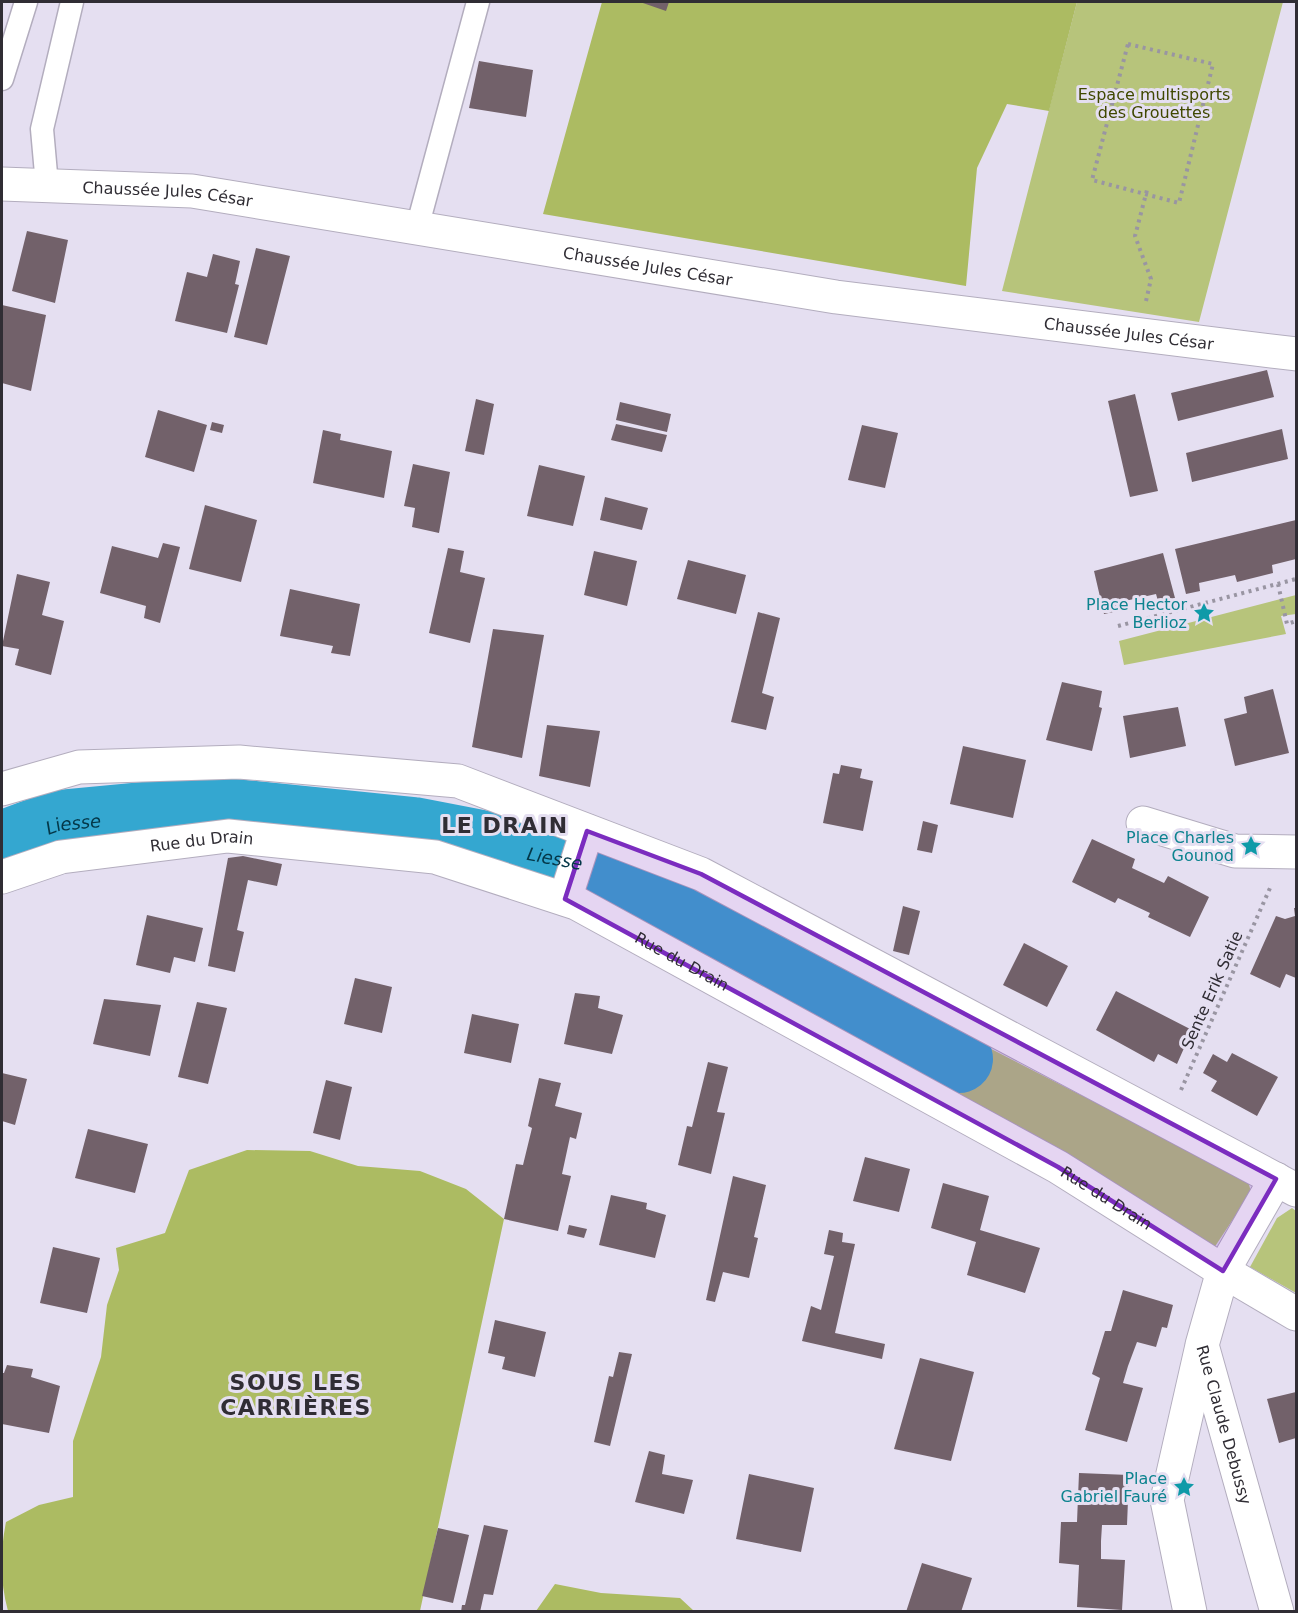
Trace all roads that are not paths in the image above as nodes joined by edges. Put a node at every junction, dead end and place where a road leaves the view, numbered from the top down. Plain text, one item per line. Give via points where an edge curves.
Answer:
1 (26, 2) edge
2 (72, 2) edge
3 (478, 2) edge
4 (2, 79) edge
5 (2, 184) edge
6 (47, 185) junction
7 (417, 228) junction
8 (1296, 354) edge
9 (2, 789) edge
10 (1143, 823) dead end
11 (587, 831) junction
12 (1296, 852) edge
13 (2, 877) edge
14 (565, 899) junction
15 (1286, 1185) edge
16 (1223, 1271) junction
17 (1296, 1314) edge
18 (1202, 1345) junction
19 (1190, 1611) edge
20 (1277, 1611) edge

1 - 4 lane
2 - 6 lane via 42,129
3 - 7 lane
5 - 6 street, Chaussée Jules César
6 - 7 street, Chaussée Jules César via 192,191
7 - 8 street, Chaussée Jules César via 836,297
9 - 11 street via 79,768 239,762 458,781
10 - 12 street via 1235,851
11 - 14 street
11 - 15 street via 701,874
13 - 14 street, Rue du Drain via 61,858 228,836 435,857
14 - 16 street, Rue du Drain via 1058,1167
15 - 16 street, Rue Claude Debussy
16 - 17 street, Rue du Drain
16 - 18 street, Rue Claude Debussy
18 - 19 street via 1167,1500
18 - 20 street, Rue Claude Debussy

